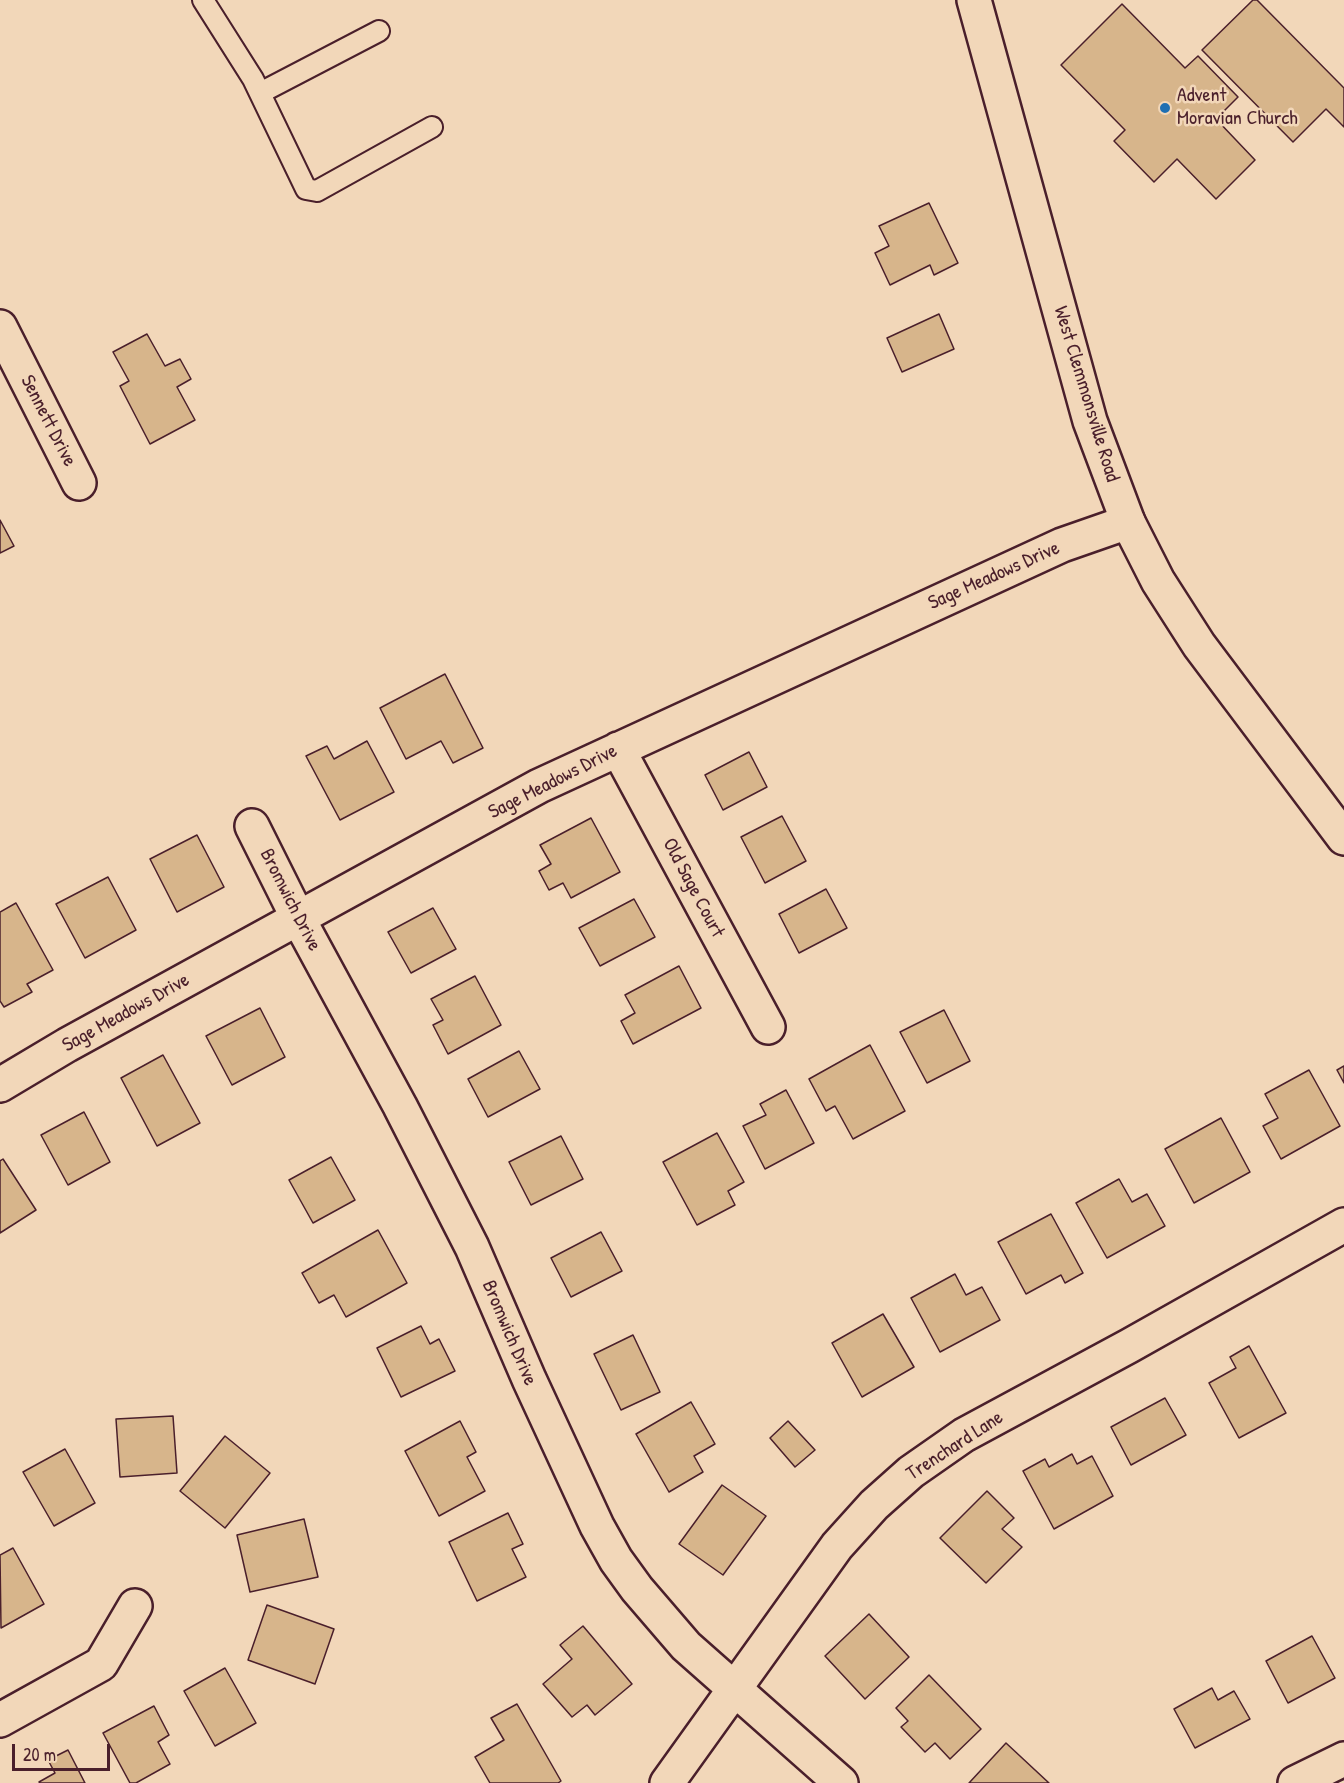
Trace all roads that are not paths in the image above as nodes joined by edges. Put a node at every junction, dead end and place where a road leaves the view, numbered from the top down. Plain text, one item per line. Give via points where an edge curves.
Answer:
1 (203, 0) edge
2 (223, 0) edge
3 (974, 0) edge
4 (218, 23) junction
5 (379, 31) dead end
6 (260, 93) junction
7 (432, 127) dead end
8 (0, 327) edge
9 (80, 483) dead end
10 (1128, 522) junction
11 (618, 749) junction
12 (252, 826) dead end
13 (1344, 838) edge
14 (298, 918) junction
15 (768, 1028) dead end
16 (0, 1085) edge
17 (1344, 1225) edge
18 (135, 1606) dead end
19 (735, 1690) junction
20 (0, 1720) edge
21 (1344, 1759) edge
22 (667, 1783) edge
23 (841, 1783) edge
24 (1295, 1783) edge

1 - 4 lane
2 - 4 lane
3 - 10 street, West Clemmonsville Road via 1090,421
4 - 6 lane
5 - 6 lane
6 - 7 lane via 306,189 317,191
8 - 9 street, Sennett Drive
10 - 11 street, Sage Meadows Drive via 1062,545
10 - 13 street, West Clemmonsville Road via 1158,581 1199,645
11 - 14 street, Sage Meadows Drive via 539,786
11 - 15 street, Old Sage Court
12 - 14 street, Bromwich Drive
14 - 16 street, Sage Meadows Drive
14 - 19 street, Bromwich Drive via 472,1246 538,1400 616,1560 686,1646
17 - 19 street, Trenchard Lane via 964,1435 911,1472 837,1546
18 - 20 street via 101,1664
19 - 22 street, Trenchard Lane
19 - 23 street, Bromwich Drive
21 - 24 street

